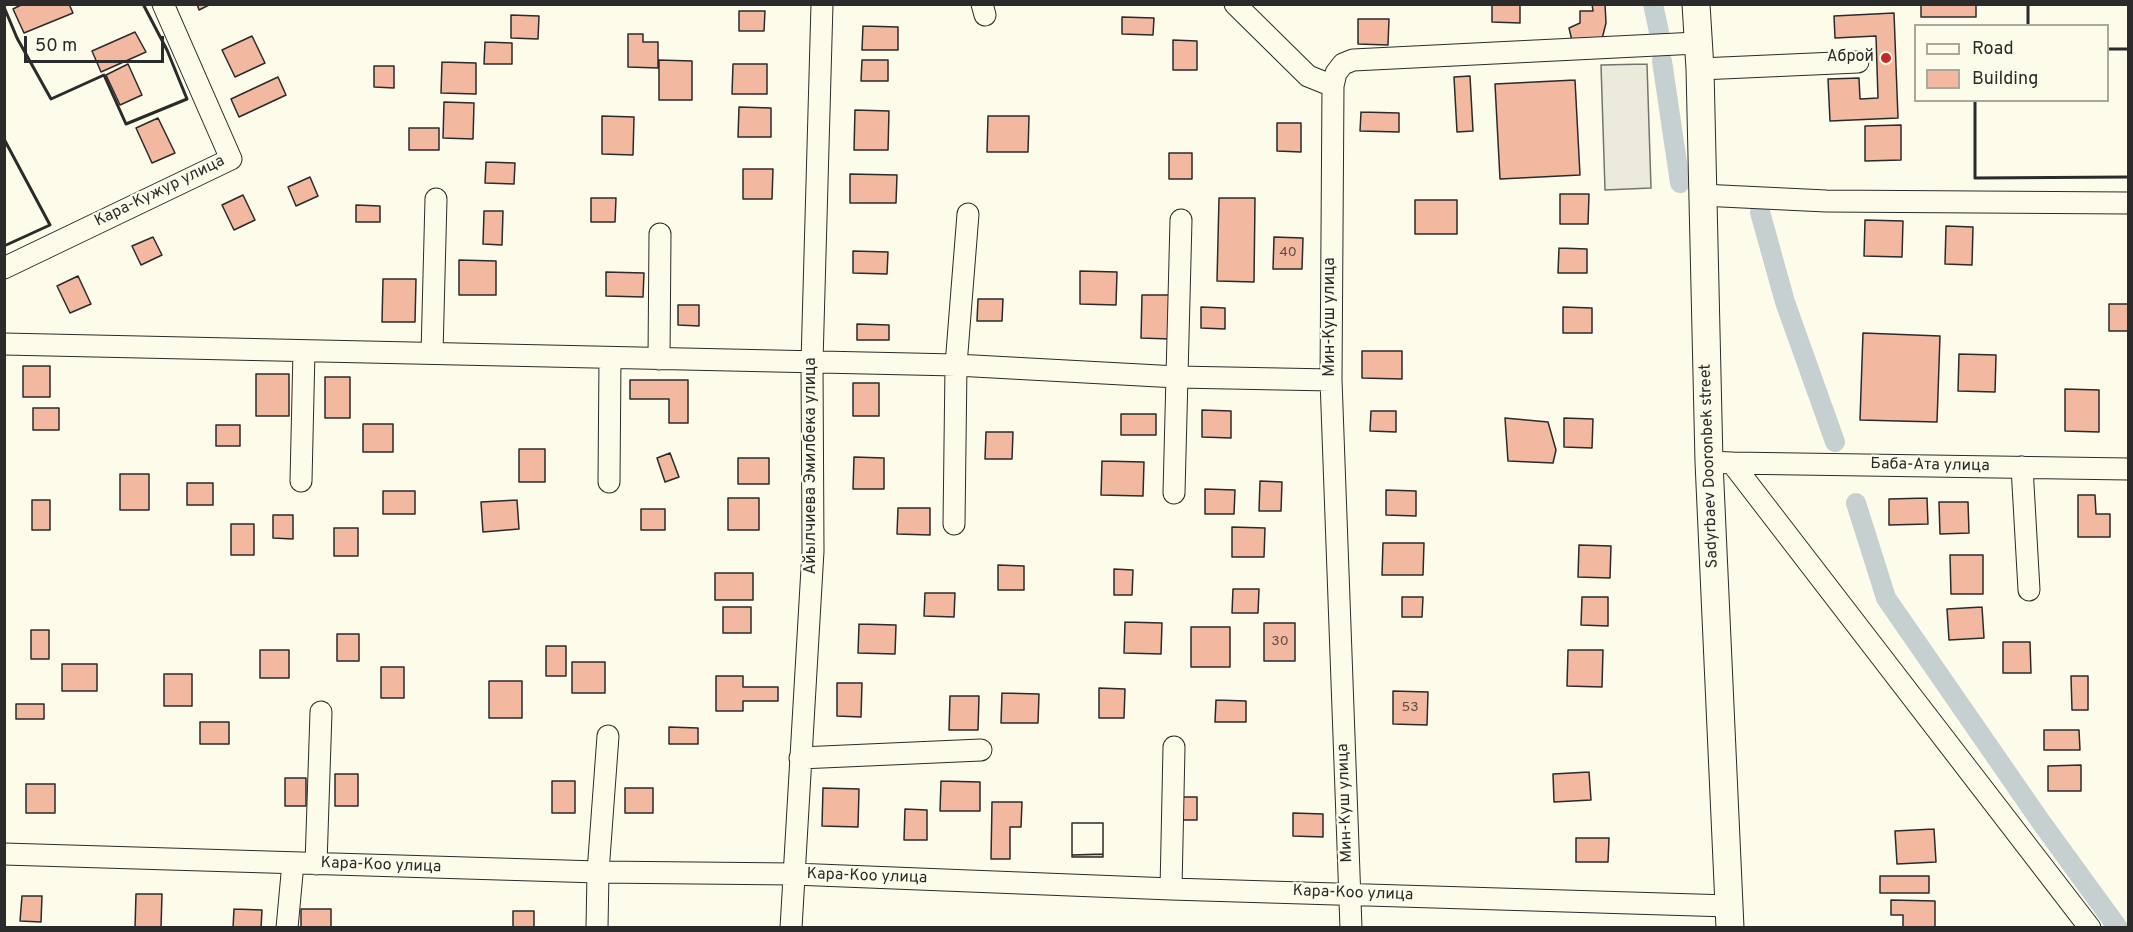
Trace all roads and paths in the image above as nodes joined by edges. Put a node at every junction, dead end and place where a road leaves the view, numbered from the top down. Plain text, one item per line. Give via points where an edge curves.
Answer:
1 (163, 4) edge
2 (822, 4) edge
3 (1234, 4) edge
4 (1696, 4) edge
5 (1698, 56) junction
6 (1858, 62) dead end
7 (1333, 86) junction
8 (1701, 195) junction
9 (436, 199) dead end
10 (2128, 203) edge
11 (968, 214) dead end
12 (1180, 220) dead end
13 (660, 234) dead end
14 (4, 268) edge
15 (4, 344) edge
16 (304, 351) junction
17 (432, 353) junction
18 (610, 358) junction
19 (659, 359) junction
20 (812, 362) junction
21 (956, 365) junction
22 (1177, 377) junction
23 (1331, 380) junction
24 (1720, 463) junction
25 (2022, 467) junction
26 (2128, 469) edge
27 (301, 481) dead end
28 (609, 482) dead end
29 (1174, 493) dead end
30 (954, 524) dead end
31 (2029, 591) dead end
32 (321, 712) dead end
33 (609, 736) dead end
34 (1174, 747) dead end
35 (981, 750) dead end
36 (800, 758) junction
37 (4, 854) edge
38 (293, 864) junction
39 (316, 864) junction
40 (598, 872) junction
41 (793, 874) junction
42 (1171, 889) junction
43 (1349, 894) junction
44 (1729, 916) edge
45 (287, 927) edge
46 (597, 927) edge
47 (791, 927) edge
48 (1350, 927) edge
49 (2090, 927) edge

1 - 14 street, Кара-Кужур улица via 231,159
2 - 20 street, Айылчиева Эмилбека улица
3 - 7 street via 1308,76
4 - 5 main road, Sadyrbaev Dooronbek street
5 - 6 street
5 - 7 street via 1353,60 1336,73
5 - 8 main road, Sadyrbaev Dooronbek street
7 - 23 street, Мин-Куш улица
8 - 10 street via 1826,201
8 - 24 main road, Sadyrbaev Dooronbek street
9 - 17 street
11 - 21 street
12 - 22 street
13 - 19 street
15 - 16 street
16 - 17 street
16 - 27 street
17 - 18 street
18 - 19 street
18 - 28 street
19 - 20 street
20 - 21 street
20 - 36 street, Айылчиева Эмилбека улица via 813,551
21 - 22 street
21 - 30 street
22 - 23 street
22 - 29 street
23 - 43 street, Мин-Куш улица
24 - 25 street, Баба-Ата улица
24 - 44 main road, Sadyrbaev Dooronbek street
24 - 49 street
25 - 26 street, Баба-Ата улица
25 - 31 street
32 - 39 street
33 - 40 street
34 - 42 street
35 - 36 street
36 - 41 street, Айылчиева Эмилбека улица
37 - 38 street, Кара-Коо улица
38 - 39 street, Кара-Коо улица
38 - 45 street
39 - 40 street, Кара-Коо улица
40 - 41 street, Кара-Коо улица
40 - 46 street
41 - 42 street, Кара-Коо улица
41 - 47 street, Айылчиева Эмилбека улица
42 - 43 street, Кара-Коо улица
43 - 44 street, Кара-Коо улица
43 - 48 street, Мин-Куш улица

